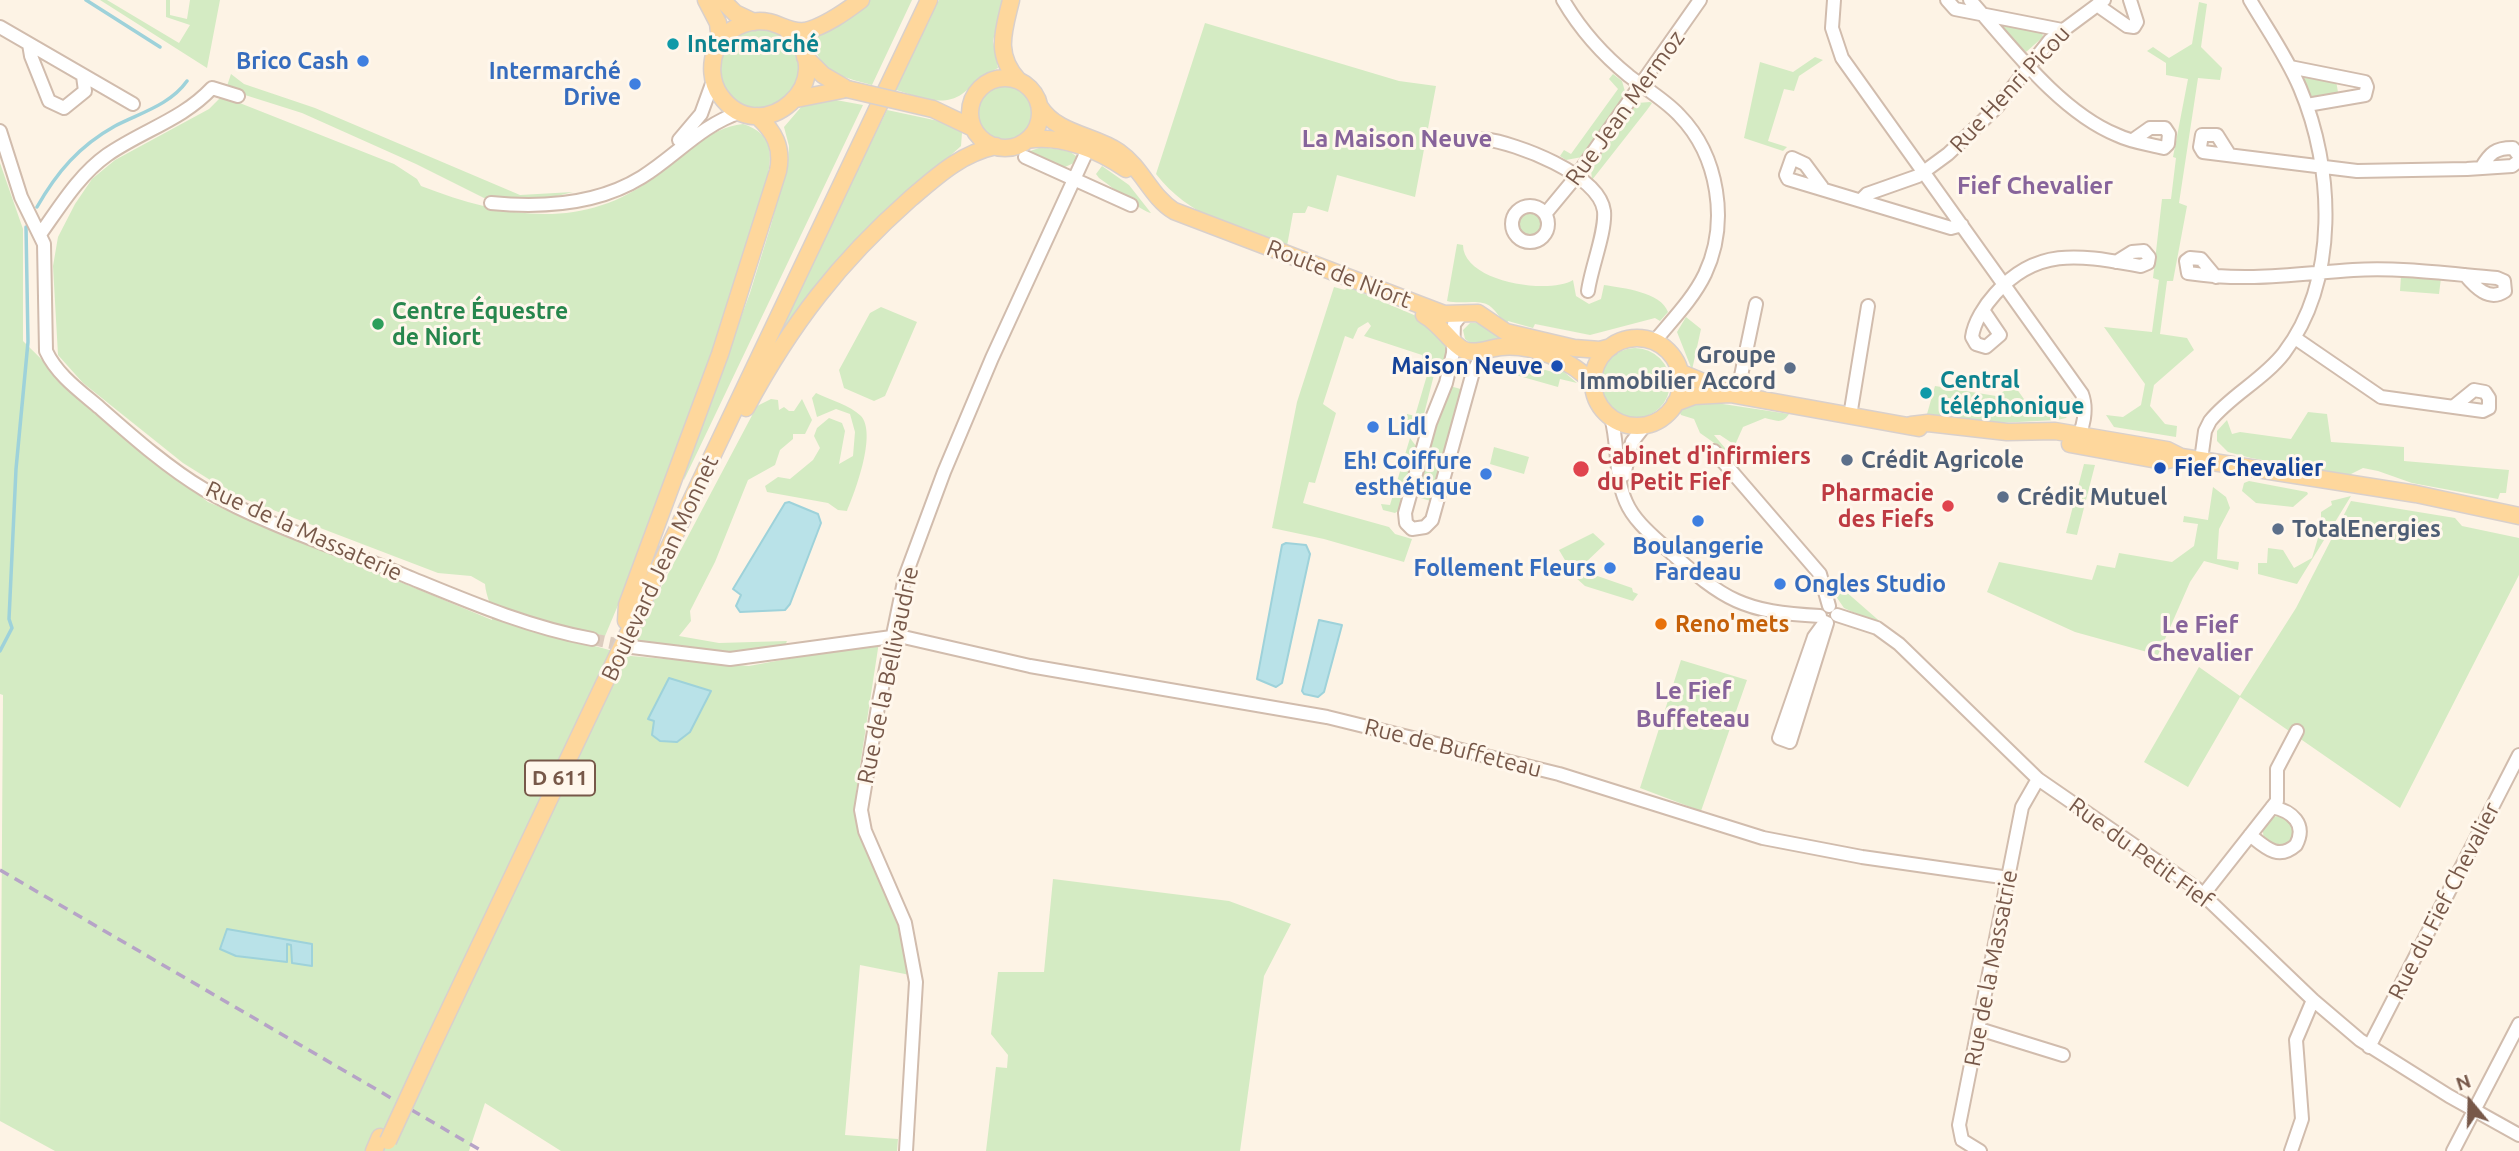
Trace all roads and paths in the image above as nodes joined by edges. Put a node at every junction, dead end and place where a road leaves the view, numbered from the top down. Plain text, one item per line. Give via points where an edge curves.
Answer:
1 (706, 0) edge
2 (722, 0) edge
3 (861, 0) edge
4 (921, 0) edge
5 (929, 0) edge
6 (1010, 0) edge
7 (1563, 0) edge
8 (1834, 0) edge
9 (1947, 0) edge
10 (1970, 0) edge
11 (2130, 0) edge
12 (2250, 0) edge
13 (1697, 1) edge
14 (2100, 2) edge
15 (1982, 14) junction
16 (754, 22) junction
17 (0, 27) edge
18 (787, 30) junction
19 (2063, 30) junction
20 (720, 41) junction
21 (29, 44) junction
22 (806, 57) junction
23 (2028, 65) junction
24 (2290, 67) junction
25 (83, 76) junction
26 (1018, 79) junction
27 (2341, 79) junction
28 (713, 81) junction
29 (885, 84) junction
30 (1642, 85) junction
31 (847, 89) junction
32 (238, 96) dead end
33 (974, 96) junction
34 (2343, 98) junction
35 (796, 99) junction
36 (133, 104) dead end
37 (2307, 105) junction
38 (1040, 107) junction
39 (933, 108) junction
40 (749, 114) junction
41 (973, 128) junction
42 (0, 131) edge
43 (1484, 139) dead end
44 (1027, 140) junction
45 (2133, 140) dead end
46 (1090, 144) junction
47 (996, 146) junction
48 (670, 154) junction
49 (2229, 154) dead end
50 (1025, 158) dead end
51 (2519, 159) edge
52 (2323, 168) junction
53 (2481, 168) junction
54 (1924, 173) junction
55 (1575, 178) junction
56 (1074, 179) junction
57 (1822, 187) dead end
58 (1861, 200) junction
59 (491, 203) dead end
60 (1131, 205) dead end
61 (1546, 213) dead end
62 (1962, 225) junction
63 (41, 233) junction
64 (2116, 262) dead end
65 (2318, 274) junction
66 (2465, 275) dead end
67 (2216, 277) dead end
68 (2004, 284) junction
69 (1588, 291) dead end
70 (1756, 304) dead end
71 (1868, 306) dead end
72 (1983, 310) dead end
73 (1461, 316) junction
74 (2295, 338) junction
75 (1453, 339) junction
76 (1654, 342) junction
77 (1611, 347) junction
78 (1484, 351) junction
79 (1679, 372) junction
80 (1593, 384) junction
81 (1734, 394) junction
82 (1675, 403) junction
83 (2453, 407) dead end
84 (1850, 416) junction
85 (1611, 417) junction
86 (1646, 424) junction
87 (2078, 442) junction
88 (1714, 451) dead end
89 (2201, 460) junction
90 (1622, 489) junction
91 (690, 507) junction
92 (2519, 516) edge
93 (1828, 616) junction
94 (626, 621) junction
95 (892, 636) junction
96 (592, 639) tunnel mouth
97 (632, 648) tunnel mouth
98 (2297, 731) dead end
99 (2519, 754) edge
100 (2038, 779) junction
101 (2272, 807) junction
102 (2250, 835) junction
103 (2008, 878) junction
104 (2203, 895) junction
105 (2313, 1000) junction
106 (2519, 1024) edge
107 (1979, 1029) junction
108 (2369, 1047) junction
109 (427, 1048) junction
110 (2063, 1055) dead end
111 (2476, 1110) junction
112 (2519, 1135) edge
113 (381, 1145) edge
114 (906, 1151) edge
115 (1980, 1151) edge
116 (2291, 1151) edge
117 (2453, 1151) edge

1 - 20 main road
2 - 16 main road
3 - 18 main road via 818,26
4 - 29 main road, D 611
5 - 29 main road, D 611
6 - 26 main road via 1001,48
7 - 30 street via 1607,57
8 - 54 street via 1832,28 1839,52
9 - 15 street via 1951,8
10 - 15 street
11 - 14 street, Rue Henri Picou via 2137,22 2134,27
12 - 24 street
13 - 30 street, Rue Jean Mermoz
14 - 19 street, Rue Henri Picou
15 - 19 street
15 - 23 street
16 - 18 main road via 771,22
16 - 20 main road via 736,27
17 - 21 street
18 - 22 main road
19 - 23 street, Rue Henri Picou
20 - 28 main road via 713,59
21 - 25 street
21 - 25 street via 49,102 64,107 85,91
22 - 31 main road via 823,75
22 - 35 main road via 806,78
23 - 45 street via 2087,118
23 - 54 street, Rue Henri Picou via 1982,123
24 - 27 street
24 - 37 street
25 - 36 street
26 - 33 main road via 992,80
26 - 38 main road via 1032,90
27 - 34 street
27 - 34 street via 2365,82 2367,87 2365,95
28 - 40 main road via 724,100
28 - 48 street via 701,114
29 - 91 main road, Boulevard Jean Monnet / D 611
29 - 94 main road, Boulevard Jean Monnet / D 611
30 - 55 street, Rue Jean Mermoz
30 - 76 street via 1691,129 1709,163 1717,197 1709,264 1697,288
31 - 35 main road
31 - 39 main road, bridge
32 - 63 street via 212,88 183,114 106,155 70,191
33 - 39 main road
33 - 41 main road
34 - 37 street
35 - 40 main road via 779,112
37 - 52 street
38 - 44 main road via 1039,122
38 - 46 main road via 1052,121
39 - 41 main road
40 - 48 street via 709,126
40 - 94 main road via 776,138 778,171 720,354 627,605
41 - 47 main road
42 - 63 street via 21,197
43 - 55 street via 1530,150
44 - 46 main road
44 - 47 main road via 1015,146
46 - 56 street, Rue de la Bellivaudrie
46 - 73 main road, Route de Niort via 1126,158 1174,211 1438,312
46 - 75 main road, Route de Niort via 1127,171 1167,215 1383,296 1433,320
47 - 91 main road via 966,155 945,169 832,275 781,347 699,499
48 - 59 street via 642,177 599,197 544,205
49 - 52 street
50 - 56 street
51 - 53 street via 2512,166
51 - 53 street via 2513,148 2500,148
52 - 53 street via 2395,172
52 - 65 street via 2324,231
54 - 58 street, Rue Henri Picou
54 - 62 street
55 - 61 street, Rue Jean Mermoz
55 - 69 street via 1596,194 1604,210
56 - 60 street
56 - 95 street, Rue de la Bellivaudrie via 944,472 905,577
57 - 58 street
58 - 62 street via 1951,228
62 - 68 street
63 - 96 street, Rue de la Massaterie via 46,256 44,342 50,362 112,419 205,489 483,608 536,627
64 - 68 street via 2050,258 2022,269
65 - 66 street via 2389,269
65 - 67 street via 2269,279
65 - 74 street
68 - 72 street
68 - 87 street via 2082,394
70 - 81 street
71 - 84 street
73 - 75 street via 1454,324
73 - 77 main road, Route de Niort via 1478,313 1506,332 1535,340 1591,351
74 - 83 street via 2381,397
74 - 89 street via 2268,371 2210,421
75 - 78 main road, Route de Niort via 1464,350
75 - 78 street via 1446,383 1405,513 1412,529 1425,527 1432,520 1473,372
76 - 77 main road via 1633,338
76 - 79 main road via 1670,353
77 - 80 main road via 1597,363
78 - 80 main road, Route de Niort via 1513,347 1548,355 1576,368
79 - 81 main road
79 - 82 main road
80 - 85 main road via 1597,399
81 - 82 main road via 1694,396
81 - 84 main road
82 - 86 main road via 1666,414
84 - 87 main road
85 - 86 main road via 1625,424
85 - 90 street, Rue du Petit Fief
86 - 90 street via 1628,450
87 - 89 main road via 2167,450
88 - 93 street via 1820,574
89 - 92 main road via 2416,494
90 - 93 street, Rue du Petit Fief via 1647,530 1725,597 1765,612
91 - 109 main road, Boulevard Jean Monnet / D 611
93 - 93 street via 1790,742 1779,738 1814,637
93 - 100 street, Rue du Petit Fief via 1877,628 1899,644
94 - 109 main road, Boulevard Jean Monnet / D 611
95 - 97 street via 730,659
95 - 103 street, Rue de Buffeteau via 1030,666 1327,717 1559,774 1763,838
95 - 114 street, Rue de la Bellivaudrie via 861,810 865,831 905,923 916,982
98 - 101 street via 2277,769 2278,796
99 - 108 street, Rue du Fief Chevalier
100 - 103 street, Rue de la Massatrie via 2022,807
100 - 104 street, Rue du Petit Fief
101 - 102 street
101 - 102 street via 2297,820 2297,845 2276,853
102 - 104 street
103 - 107 street, Rue de la Massatrie
104 - 105 street, Rue du Petit Fief
105 - 108 street, Rue du Petit Fief
105 - 116 street via 2296,1040 2302,1119
106 - 111 street
107 - 110 street
107 - 115 street, Rue de la Massatrie via 1958,1130 1962,1140
108 - 111 street, Rue du Petit Fief
109 - 113 main road, D 611
111 - 112 street, Rue du Petit Fief
111 - 117 street

